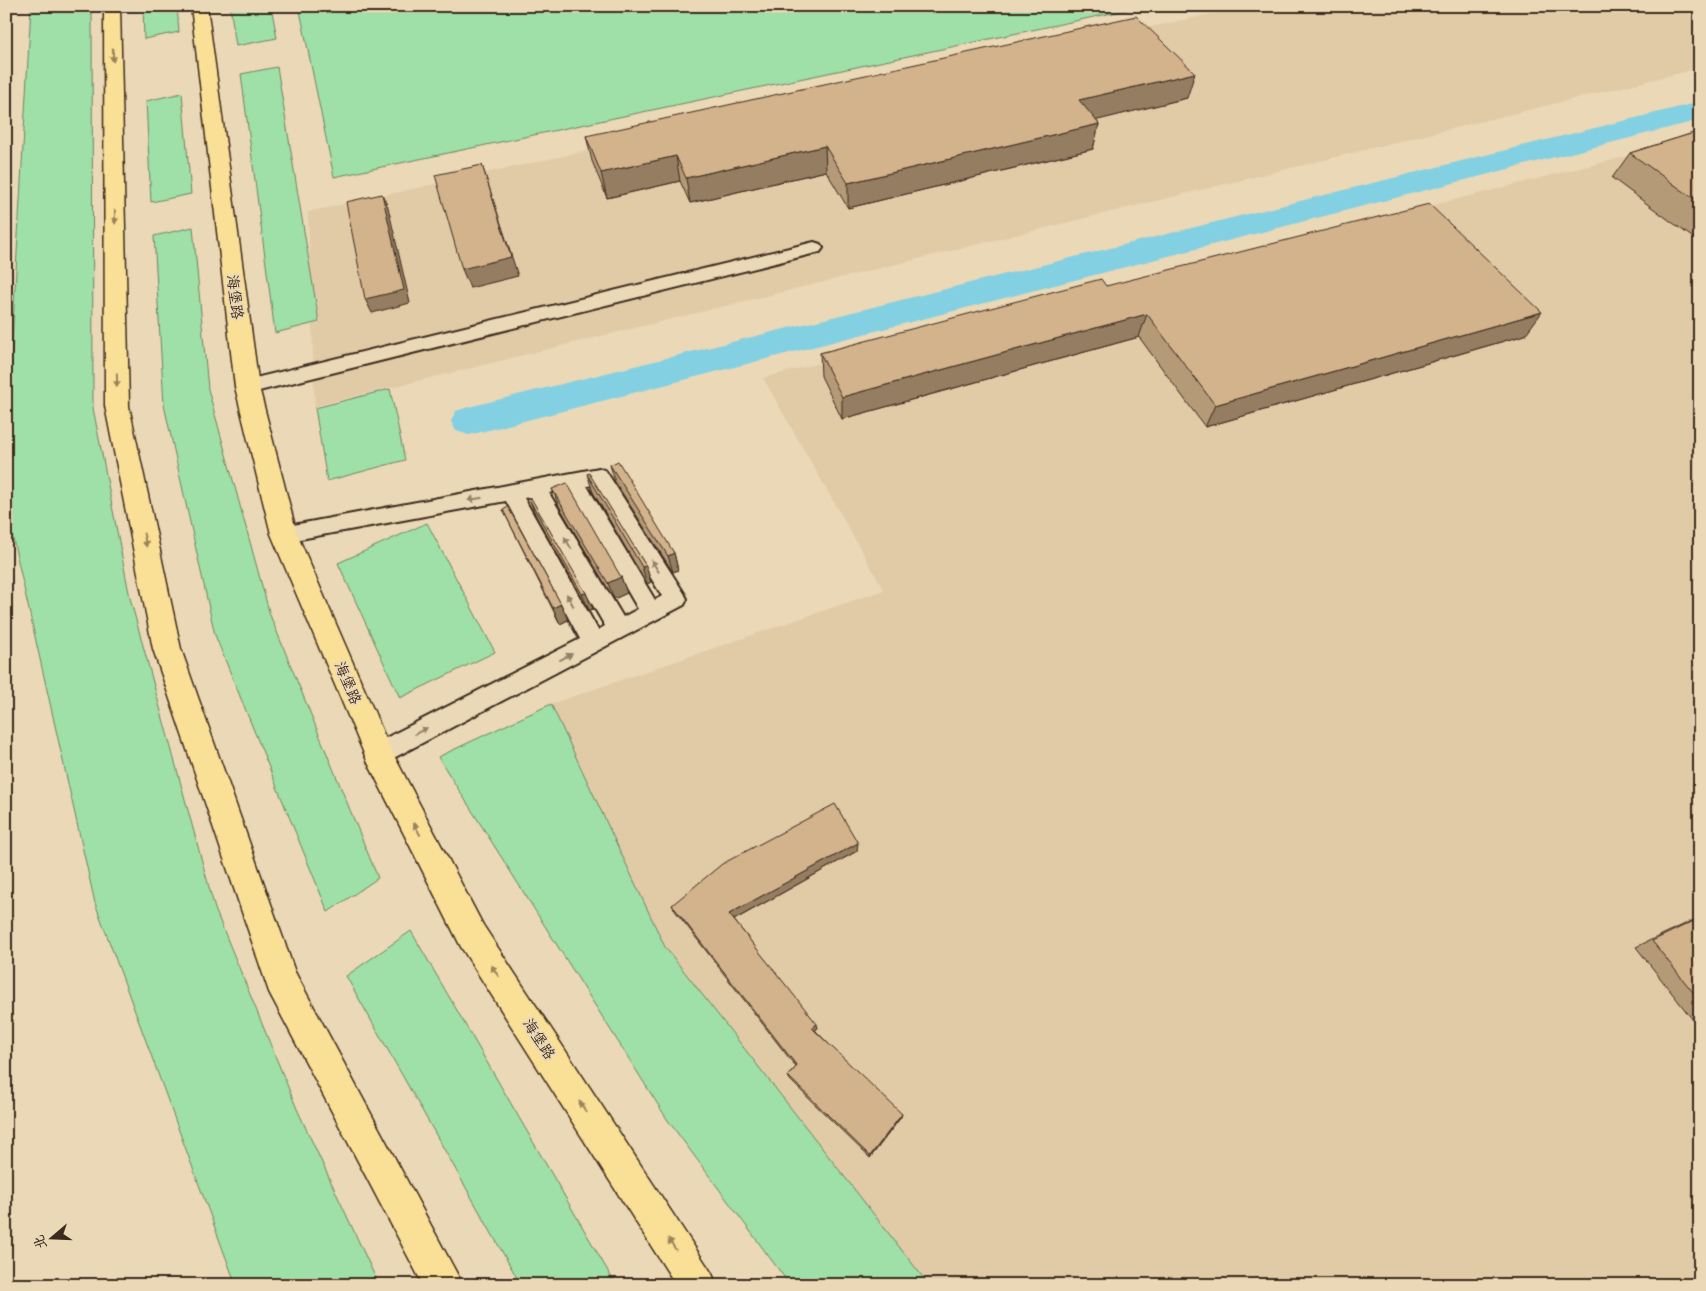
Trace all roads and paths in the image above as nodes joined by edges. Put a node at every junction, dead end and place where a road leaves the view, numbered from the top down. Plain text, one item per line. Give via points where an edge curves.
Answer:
1 (112, 6) edge
2 (199, 6) edge
3 (814, 248) dead end
4 (247, 387) junction
5 (535, 488) junction
6 (511, 492) junction
7 (284, 534) junction
8 (619, 630) junction
9 (593, 643) junction
10 (378, 754) junction
11 (444, 1285) edge
12 (698, 1285) edge

1 -> 11 main road via 117,406 168,650 281,980
2 - 4 main road, 海堡路
3 - 4 lane
4 - 7 main road, 海堡路
5 - 6 lane
8 -> 5 lane
8 -> 5 lane via 676,599 599,476
6 -> 7 lane
9 -> 6 lane
7 - 10 main road, 海堡路
8 - 9 lane
10 -> 9 lane
12 -> 10 main road, 海堡路 via 472,936

